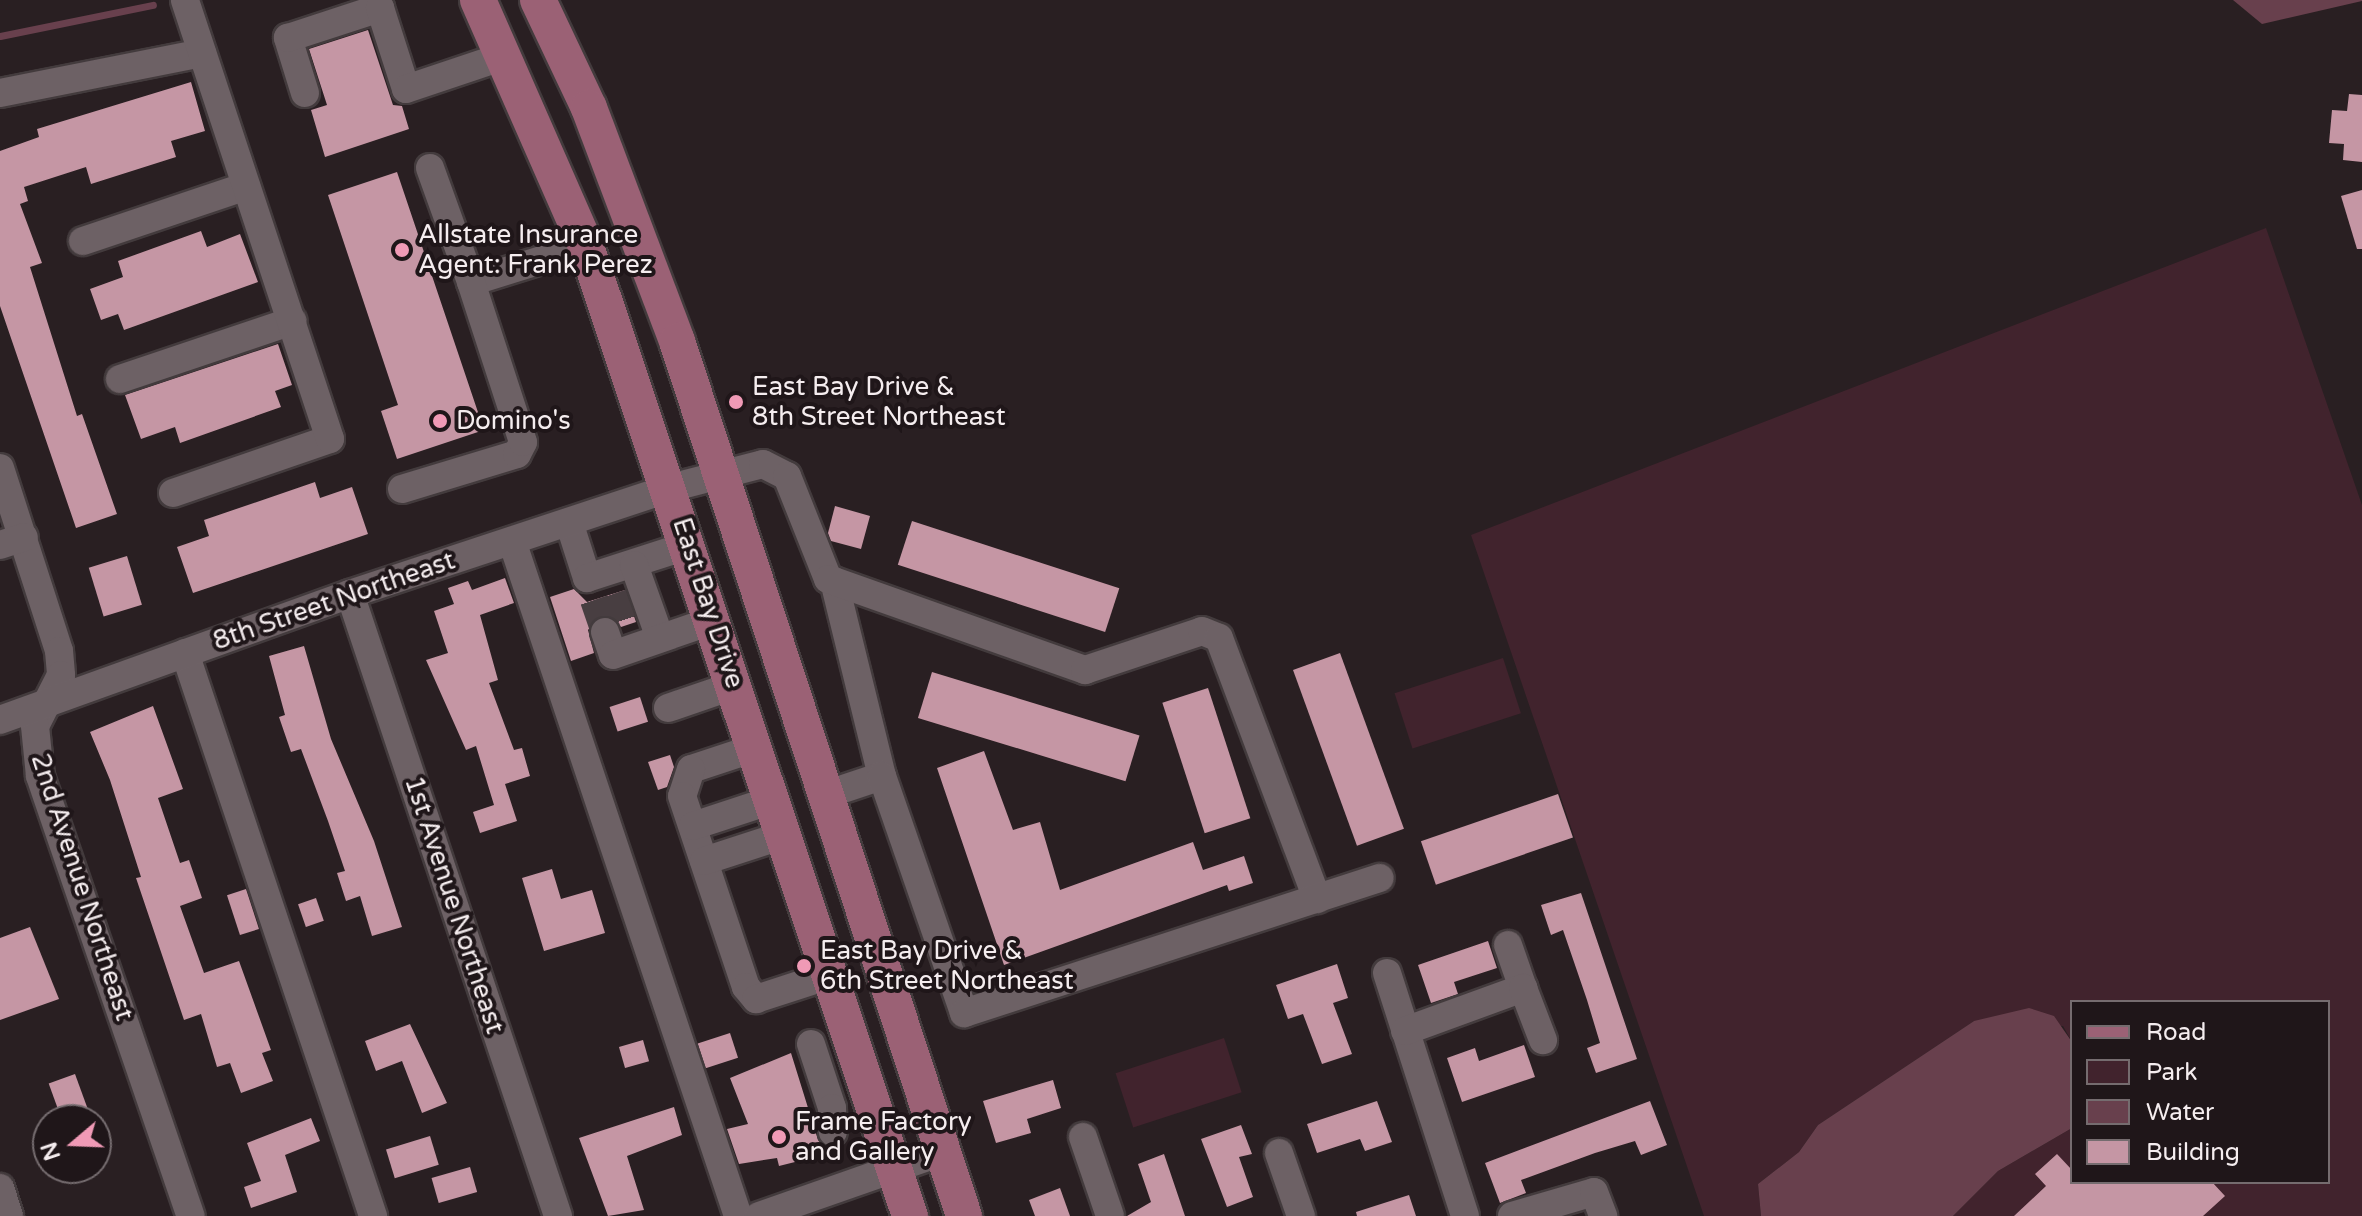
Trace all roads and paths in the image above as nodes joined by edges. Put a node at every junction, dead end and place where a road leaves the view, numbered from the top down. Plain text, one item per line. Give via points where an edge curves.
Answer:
1 (185, 0) edge
2 (478, 0) edge
3 (538, 0) edge
4 (202, 53) junction
5 (504, 56) junction
6 (0, 93) edge
7 (305, 93) dead end
8 (430, 168) dead end
9 (246, 186) junction
10 (83, 241) dead end
11 (586, 246) junction
12 (471, 282) junction
13 (292, 321) junction
14 (120, 379) dead end
15 (0, 468) edge
16 (722, 477) junction
17 (670, 488) junction
18 (402, 489) dead end
19 (173, 493) dead end
20 (569, 522) junction
21 (12, 541) edge
22 (512, 541) junction
23 (689, 545) junction
24 (634, 565) junction
25 (834, 581) junction
26 (350, 594) junction
27 (714, 620) junction
28 (620, 635) dead end
29 (660, 638) junction
30 (185, 653) junction
31 (735, 685) junction
32 (43, 705) junction
33 (668, 708) dead end
34 (0, 720) edge
35 (755, 748) junction
36 (882, 776) junction
37 (825, 795) junction
38 (772, 800) junction
39 (693, 826) junction
40 (784, 835) junction
41 (704, 861) junction
42 (1380, 878) dead end
43 (1317, 899) junction
44 (1508, 945) dead end
45 (1387, 973) dead end
46 (830, 975) junction
47 (1523, 988) junction
48 (1405, 1031) junction
49 (1543, 1040) dead end
50 (856, 1052) junction
51 (870, 1097) junction
52 (1083, 1137) dead end
53 (942, 1152) junction
54 (1279, 1153) dead end
55 (894, 1169) junction
56 (0, 1188) edge
57 (9, 1216) edge
58 (191, 1216) edge
59 (373, 1216) edge
60 (558, 1216) edge
61 (738, 1216) edge
62 (759, 1216) edge
63 (910, 1216) edge
64 (964, 1216) edge
65 (1110, 1216) edge
66 (1301, 1216) edge
67 (1465, 1216) edge
68 (1512, 1216) edge
69 (1603, 1216) edge

1 - 4 street
2 - 5 main road, East Bay Drive
3 - 16 main road, East Bay Drive via 635,222
4 - 6 street
4 - 9 street
5 - 7 street via 406,89 380,8 288,38
5 - 11 main road, East Bay Drive
8 - 12 street
9 - 10 street
9 - 13 street
11 - 12 street
11 - 17 main road, East Bay Drive
12 - 18 street via 523,442 517,454
13 - 14 street
13 - 19 street via 330,439
15 - 21 street, 2nd Avenue Northeast
16 - 17 street, 8th Street Northeast
16 - 25 street, 8th Street Northeast via 763,464 787,476 828,579
16 - 37 main road, East Bay Drive
17 - 20 street, 8th Street Northeast
17 - 23 main road, East Bay Drive
20 - 22 street, 8th Street Northeast
20 - 24 street via 600,586
21 - 32 street, 2nd Avenue Northeast via 59,651 61,675
22 - 26 street, 8th Street Northeast
22 - 61 street
23 - 24 street
23 - 27 main road, East Bay Drive
24 - 29 street
25 - 36 street, 8th Street Northeast
25 - 43 street via 1085,670 1202,631 1219,638
26 - 30 street, 8th Street Northeast
26 - 60 street, 1st Avenue Northeast
27 - 29 street
27 - 31 main road, East Bay Drive
28 - 29 street
30 - 32 street, 8th Street Northeast
30 - 59 street
31 - 33 street
31 - 35 main road, East Bay Drive
32 - 34 street, 8th Street Northeast
32 - 58 street, 2nd Avenue Northeast via 35,726 40,776
35 - 38 main road, East Bay Drive
35 - 39 street via 691,769 682,796
36 - 37 street
36 - 43 street, 8th Street Northeast via 964,1013
37 - 53 main road, East Bay Drive
38 - 39 street
38 - 40 main road, East Bay Drive
39 - 41 street
40 - 41 street
40 - 46 main road, East Bay Drive
41 - 46 street via 746,987 756,999
42 - 43 street
44 - 47 street
45 - 48 street
46 - 50 main road, East Bay Drive
47 - 48 street
47 - 49 street
48 - 67 street
50 - 51 main road, East Bay Drive
50 - 51 street via 815,1055 833,1120
51 - 55 main road, East Bay Drive
52 - 65 street
53 - 55 street
53 - 64 main road, East Bay Drive
54 - 66 street
55 - 62 street
55 - 63 main road, East Bay Drive
56 - 57 street
68 - 69 street via 1594,1192

